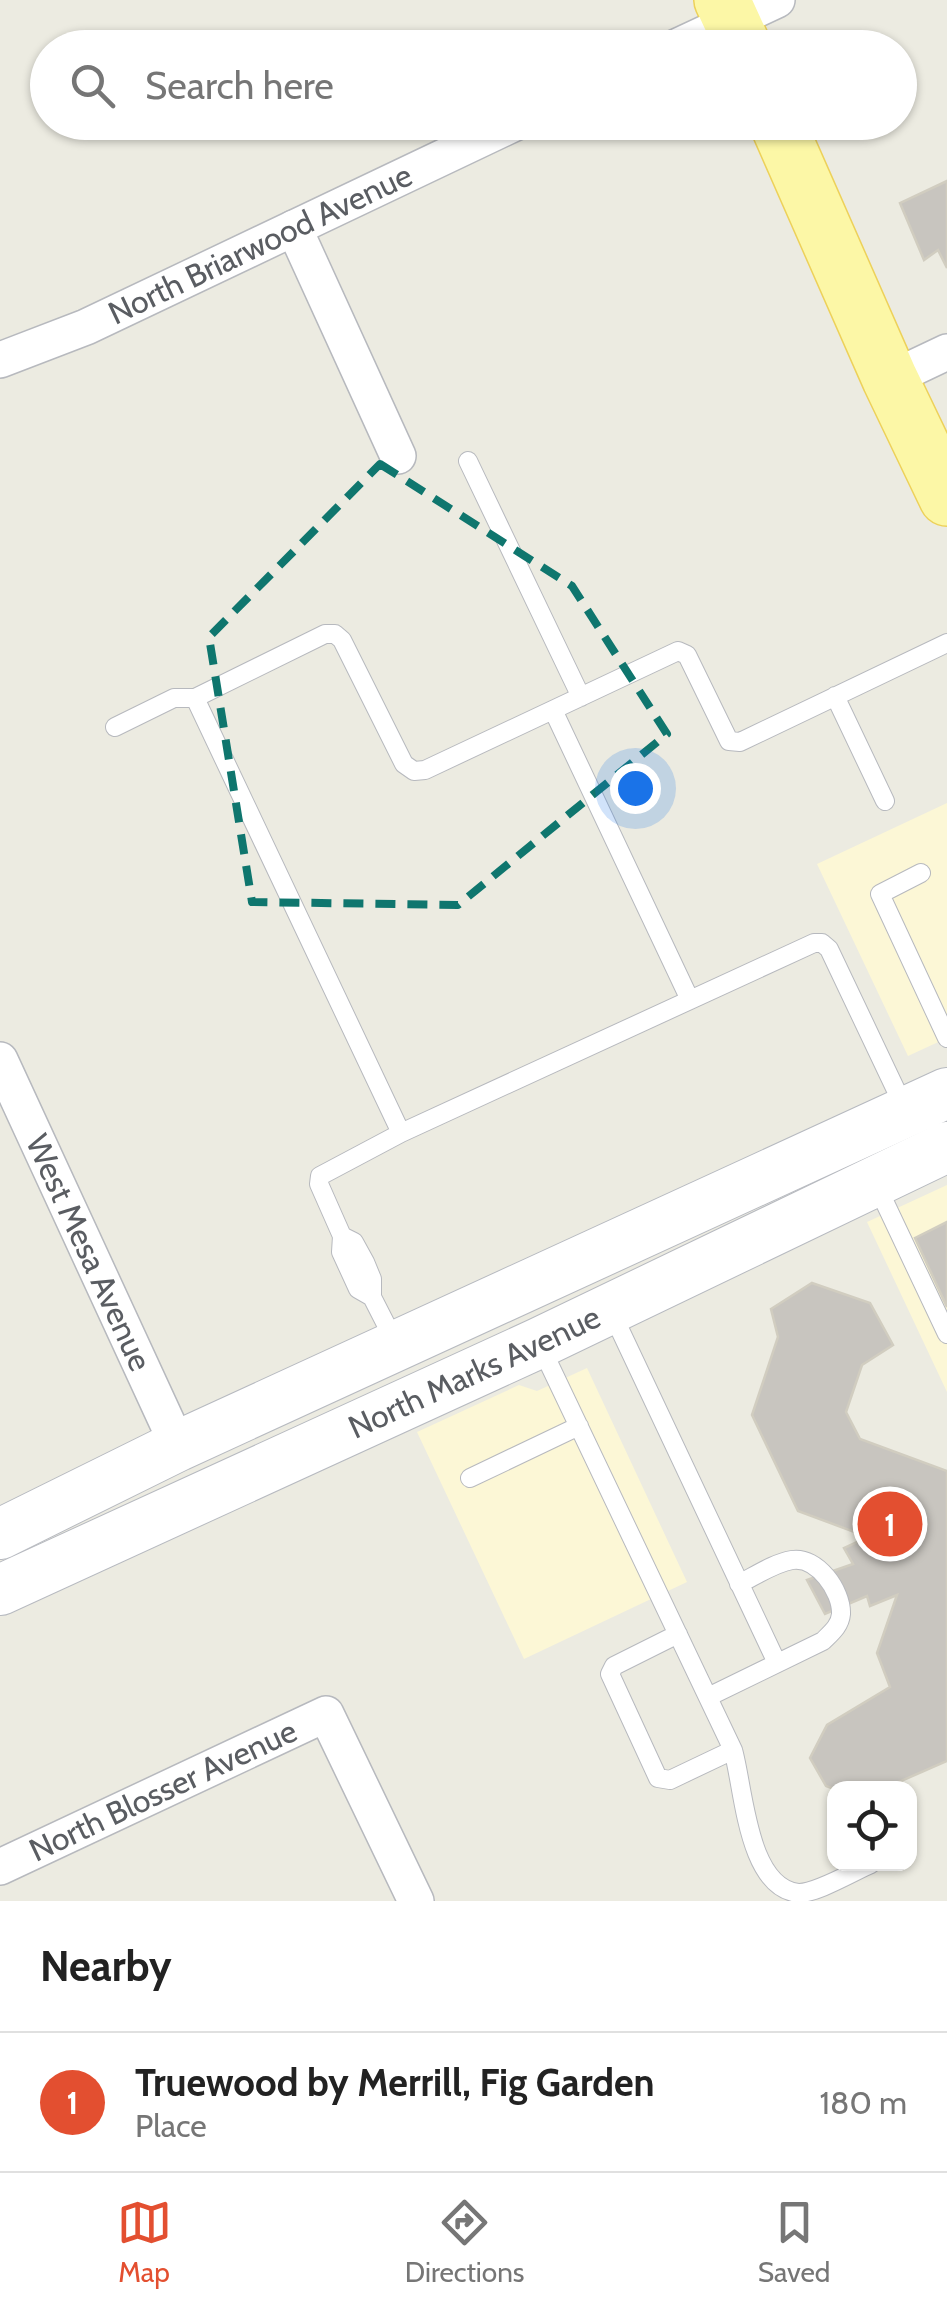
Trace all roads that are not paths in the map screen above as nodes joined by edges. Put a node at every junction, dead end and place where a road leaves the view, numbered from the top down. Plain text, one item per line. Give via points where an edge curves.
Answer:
1 (744, 17) edge
2 (715, 30) edge
3 (479, 140) edge
4 (785, 140) edge
5 (294, 228) junction
6 (947, 352) edge
7 (0, 360) edge
8 (890, 379) junction
9 (398, 456) dead end
10 (468, 461) dead end
11 (947, 498) edge
12 (947, 643) edge
13 (834, 696) junction
14 (581, 697) junction
15 (195, 698) junction
16 (553, 710) junction
17 (115, 726) dead end
18 (885, 801) dead end
19 (922, 873) dead end
20 (690, 1000) junction
21 (947, 1038) edge
22 (0, 1060) edge
23 (926, 1102) edge
24 (401, 1134) junction
25 (947, 1147) edge
26 (775, 1172) junction
27 (875, 1181) junction
28 (609, 1308) junction
29 (947, 1334) edge
30 (539, 1343) junction
31 (397, 1346) junction
32 (579, 1426) junction
33 (178, 1446) junction
34 (470, 1478) dead end
35 (0, 1534) edge
36 (0, 1562) edge
37 (740, 1584) junction
38 (0, 1590) edge
39 (678, 1634) junction
40 (777, 1664) junction
41 (708, 1697) junction
42 (733, 1750) junction
43 (0, 1867) edge
44 (855, 1871) edge
45 (416, 1901) edge

1 - 2 street
3 - 5 street, North Briarwood Avenue
4 - 8 main road
5 - 7 street, North Briarwood Avenue
5 - 9 street
6 - 8 street
8 - 11 main road
10 - 14 lane
12 - 13 lane
13 - 14 lane via 740,742 729,741 678,651
13 - 18 lane
14 - 16 lane
15 - 16 lane via 335,634 404,764 414,771
15 - 17 lane via 174,698
15 - 24 lane
16 - 20 lane
19 - 21 lane via 880,894
20 - 23 lane via 822,943
20 - 24 lane
22 - 33 street, West Mesa Avenue
23 - 26 main road, North Marks Avenue
24 - 31 lane via 320,1176 319,1184 358,1289 372,1298
25 - 27 main road, North Marks Avenue
26 - 30 main road via 752,1203 589,1286 555,1315
26 - 31 main road, North Marks Avenue
27 - 28 main road, North Marks Avenue
27 - 29 lane
28 - 30 main road, North Marks Avenue
28 - 37 lane
30 - 32 lane
30 - 38 main road, North Marks Avenue
31 - 33 main road, North Marks Avenue
32 - 34 lane
32 - 39 lane
33 - 35 main road, North Marks Avenue
33 - 36 main road via 174,1470 142,1496
37 - 40 lane
37 - 40 lane via 792,1560 825,1574 840,1608 836,1628
39 - 41 lane
39 - 42 lane via 610,1674 658,1778 670,1780
40 - 41 lane
41 - 42 lane
42 - 44 lane via 752,1848 782,1888 810,1891
43 - 45 street, North Blosser Avenue via 326,1714

